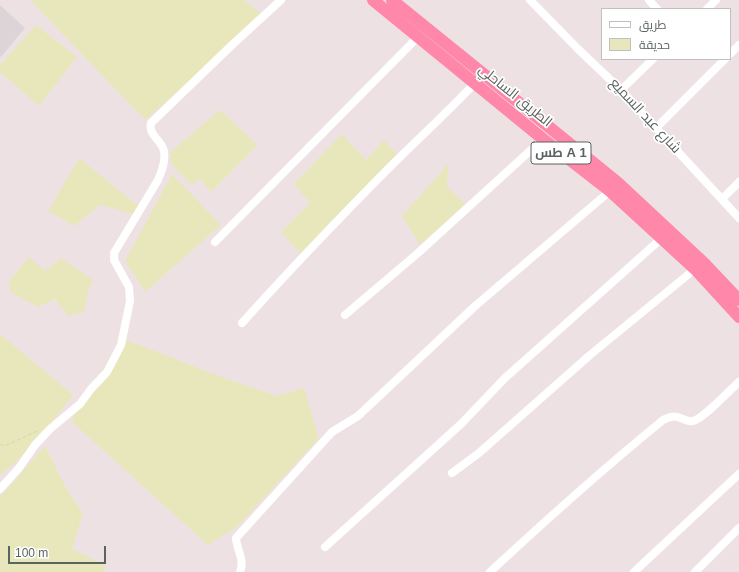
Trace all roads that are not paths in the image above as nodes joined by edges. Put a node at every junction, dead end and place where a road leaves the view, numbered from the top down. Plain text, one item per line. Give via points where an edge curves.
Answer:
1 (281, 0) edge
2 (373, 0) edge
3 (392, 0) edge
4 (530, 0) edge
5 (649, 0) edge
6 (716, 0) edge
7 (656, 8) edge
8 (707, 8) edge
9 (418, 37) junction
10 (739, 44) edge
11 (731, 53) edge
12 (652, 60) edge
13 (724, 60) edge
14 (475, 83) junction
15 (621, 90) junction
16 (656, 128) junction
17 (544, 139) junction
18 (739, 182) edge
19 (610, 191) junction
20 (722, 199) junction
21 (739, 218) edge
22 (662, 238) junction
23 (215, 242) dead end
24 (695, 269) junction
25 (739, 300) edge
26 (345, 315) dead end
27 (739, 317) edge
28 (242, 323) dead end
29 (739, 382) edge
30 (452, 473) dead end
31 (739, 474) edge
32 (0, 489) edge
33 (739, 528) edge
34 (325, 547) dead end
35 (240, 572) edge
36 (490, 572) edge
37 (634, 572) edge
38 (695, 572) edge

1 - 32 street via 151,123 151,131 163,149 164,163 158,180 114,253 114,260 129,287 130,301 121,345 107,372 90,389 80,404 35,445
2 - 9 highway, الطريق الساحلي / طس A 1
3 - 25 highway, الطريق الساحلي / طس A 1 via 617,182 706,264
4 - 15 street, شارع عبد السميع
5 - 7 street
6 - 8 street
9 - 14 highway, الطريق الساحلي / طس A 1
9 - 23 street
10 - 11 street
12 - 15 street
13 - 16 street
14 - 17 highway, الطريق الساحلي / طس A 1
14 - 28 street via 377,180
15 - 16 street, شارع عبد السميع
16 - 20 street, شارع عبد السميع
17 - 19 highway, الطريق الساحلي / طس A 1
17 - 26 street
18 - 20 street
19 - 22 highway, الطريق الساحلي / طس A 1
19 - 35 street via 474,307 358,416 332,432 236,538 243,564
20 - 21 street, شارع عبد السميع
22 - 24 highway, الطريق الساحلي / طس A 1
22 - 34 street via 505,378 461,424
24 - 27 highway, الطريق الساحلي / طس A 1
24 - 30 street via 590,355 479,453
29 - 36 street via 699,419 690,421 670,416 663,420 614,460
31 - 37 street
33 - 38 street

